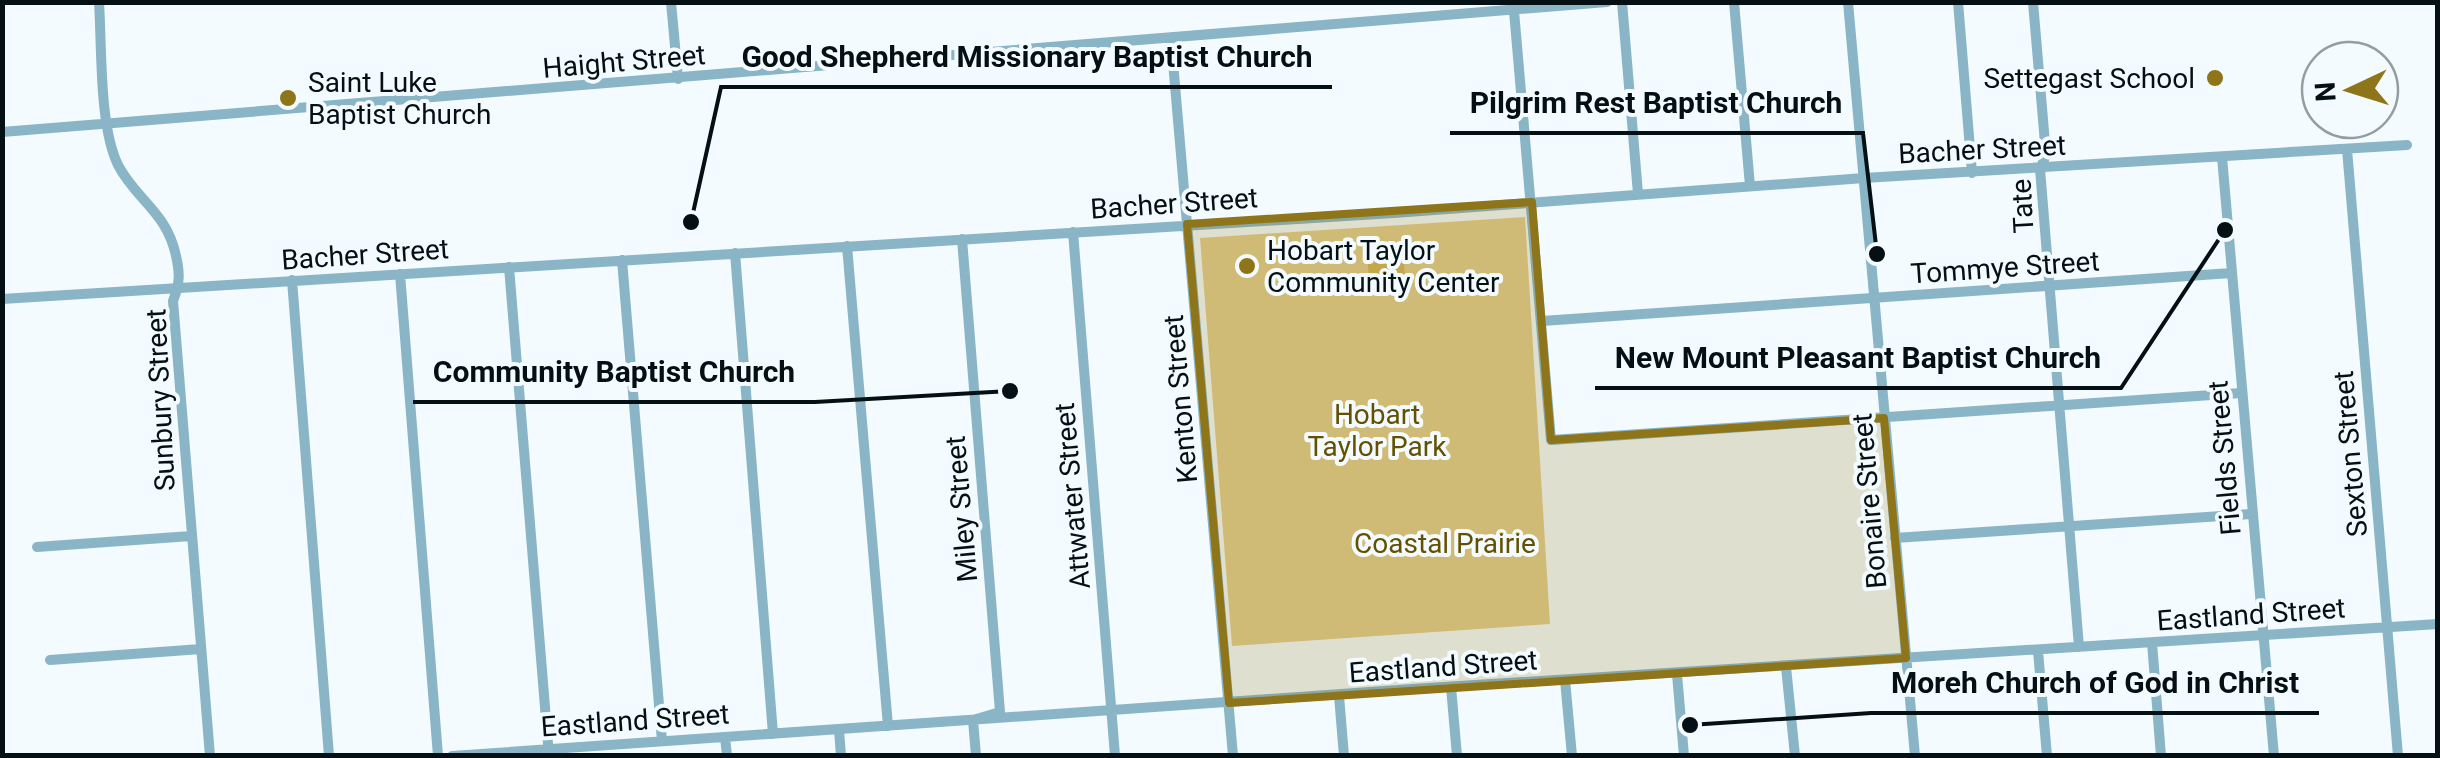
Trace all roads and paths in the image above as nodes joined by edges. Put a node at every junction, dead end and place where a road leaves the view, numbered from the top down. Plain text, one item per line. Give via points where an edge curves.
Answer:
1 (99, 2) edge
2 (672, 2) edge
3 (1608, 2) edge
4 (1622, 2) edge
5 (1734, 2) edge
6 (1848, 2) edge
7 (1958, 2) edge
8 (2033, 2) edge
9 (1514, 10) junction
10 (1171, 39) junction
11 (678, 79) junction
12 (108, 126) junction
13 (2, 132) edge
14 (2407, 145) dead end
15 (2348, 149) junction
16 (2222, 157) junction
17 (2040, 168) junction
18 (1972, 173) junction
19 (1864, 178) junction
20 (1750, 186) junction
21 (1638, 194) junction
22 (1532, 202) junction
23 (1187, 224) junction
24 (1073, 232) junction
25 (962, 239) junction
26 (847, 246) junction
27 (735, 253) junction
28 (622, 260) junction
29 (510, 267) junction
30 (2231, 273) junction
31 (400, 274) junction
32 (292, 280) junction
33 (2050, 286) junction
34 (178, 290) junction
35 (2, 299) edge
36 (1874, 299) junction
37 (1542, 320) junction
38 (2241, 393) junction
39 (2060, 406) junction
40 (1884, 418) junction
41 (2251, 514) junction
42 (2070, 526) junction
43 (191, 536) junction
44 (1895, 538) junction
45 (38, 547) dead end
46 (2438, 624) edge
47 (2387, 627) junction
48 (2262, 634) junction
49 (2152, 643) junction
50 (2079, 647) junction
51 (201, 648) junction
52 (2038, 651) junction
53 (1906, 658) junction
54 (50, 660) dead end
55 (1786, 667) junction
56 (1677, 674) junction
57 (1565, 680) junction
58 (1451, 687) junction
59 (1339, 696) junction
60 (1229, 703) junction
61 (1112, 710) junction
62 (973, 720) junction
63 (888, 726) junction
64 (839, 730) junction
65 (773, 734) junction
66 (725, 737) junction
67 (662, 741) junction
68 (615, 750) edge
69 (548, 752) edge
70 (210, 756) edge
71 (329, 756) edge
72 (438, 756) edge
73 (452, 756) edge
74 (727, 756) edge
75 (841, 756) edge
76 (976, 756) edge
77 (1115, 756) edge
78 (1233, 756) edge
79 (1344, 756) edge
80 (1457, 756) edge
81 (1572, 756) edge
82 (1684, 756) edge
83 (1795, 756) edge
84 (1915, 756) edge
85 (2047, 756) edge
86 (2161, 756) edge
87 (2274, 756) edge
88 (2398, 756) edge

1 - 12 street, Sunbury Street
2 - 11 street
3 - 9 street, Haight Street
4 - 21 street
5 - 20 street
6 - 19 street, Bonaire Street
7 - 18 street, Tate
8 - 17 street, Tate via 2046,155
9 - 10 street, Haight Street
9 - 22 street
10 - 11 street, Haight Street
10 - 23 street, Kenton Street
11 - 12 street, Haight Street
12 - 13 street, Haight Street
12 - 34 street, Sunbury Street via 121,170 172,235
14 - 15 street, Bacher Street
15 - 16 street, Bacher Street
15 - 47 street, Sexton Street
16 - 17 street, Bacher Street
16 - 30 street, Fields Street
17 - 18 street, Bacher Street
17 - 33 street, Tate
18 - 19 street, Bacher Street
19 - 20 street, Bacher Street
19 - 36 street, Bonaire Street
20 - 21 street, Bacher Street
21 - 22 street, Bacher Street
22 - 23 street, Bacher Street
22 - 37 street
23 - 24 street, Bacher Street
23 - 60 street, Kenton Street
24 - 25 street, Bacher Street
24 - 61 street, Attwater Street
25 - 26 street, Bacher Street
25 - 62 street, Miley Street via 1000,712
26 - 27 street, Bacher Street
26 - 63 street
27 - 28 street, Bacher Street
27 - 65 street
28 - 29 street, Bacher Street
28 - 67 street
29 - 31 street, Bacher Street
29 - 69 street
30 - 33 street, Tommye Street
30 - 38 street, Fields Street
31 - 32 street, Bacher Street
31 - 72 street
32 - 34 street, Bacher Street
32 - 71 street
33 - 36 street, Tommye Street
33 - 39 street, Tate
34 - 35 street, Bacher Street
34 - 43 street, Sunbury Street via 173,301
36 - 37 street, Tommye Street
36 - 40 street, Bonaire Street
37 - 40 street via 1551,440
38 - 39 street
38 - 41 street, Fields Street
39 - 40 street
39 - 42 street, Tate
40 - 44 street, Bonaire Street
41 - 42 street
41 - 48 street, Fields Street
42 - 44 street
42 - 50 street, Tate
43 - 45 street
43 - 51 street, Sunbury Street
44 - 53 street, Bonaire Street
46 - 47 street, Eastland Street
47 - 48 street, Eastland Street
47 - 88 street, Sexton Street
48 - 49 street, Eastland Street
48 - 87 street, Fields Street
49 - 50 street, Eastland Street
49 - 86 street
50 - 52 street, Eastland Street
51 - 54 street
51 - 70 street, Sunbury Street
52 - 53 street, Eastland Street
52 - 85 street
53 - 55 street, Eastland Street
53 - 84 street, Bonaire Street
55 - 56 street, Eastland Street
55 - 83 street
56 - 57 street, Eastland Street
56 - 82 street
57 - 58 street, Eastland Street
57 - 81 street
58 - 59 street, Eastland Street
58 - 80 street
59 - 60 street, Eastland Street
59 - 79 street
60 - 61 street, Eastland Street
60 - 78 street, Kenton Street
61 - 62 street, Eastland Street
61 - 77 street, Attwater Street
62 - 63 street, Eastland Street
62 - 76 street
63 - 64 street, Eastland Street
64 - 65 street, Eastland Street
64 - 75 street
65 - 66 street, Eastland Street
66 - 67 street, Eastland Street
66 - 74 street
67 - 68 street, Eastland Street
68 - 69 street, Eastland Street
69 - 73 street, Eastland Street

